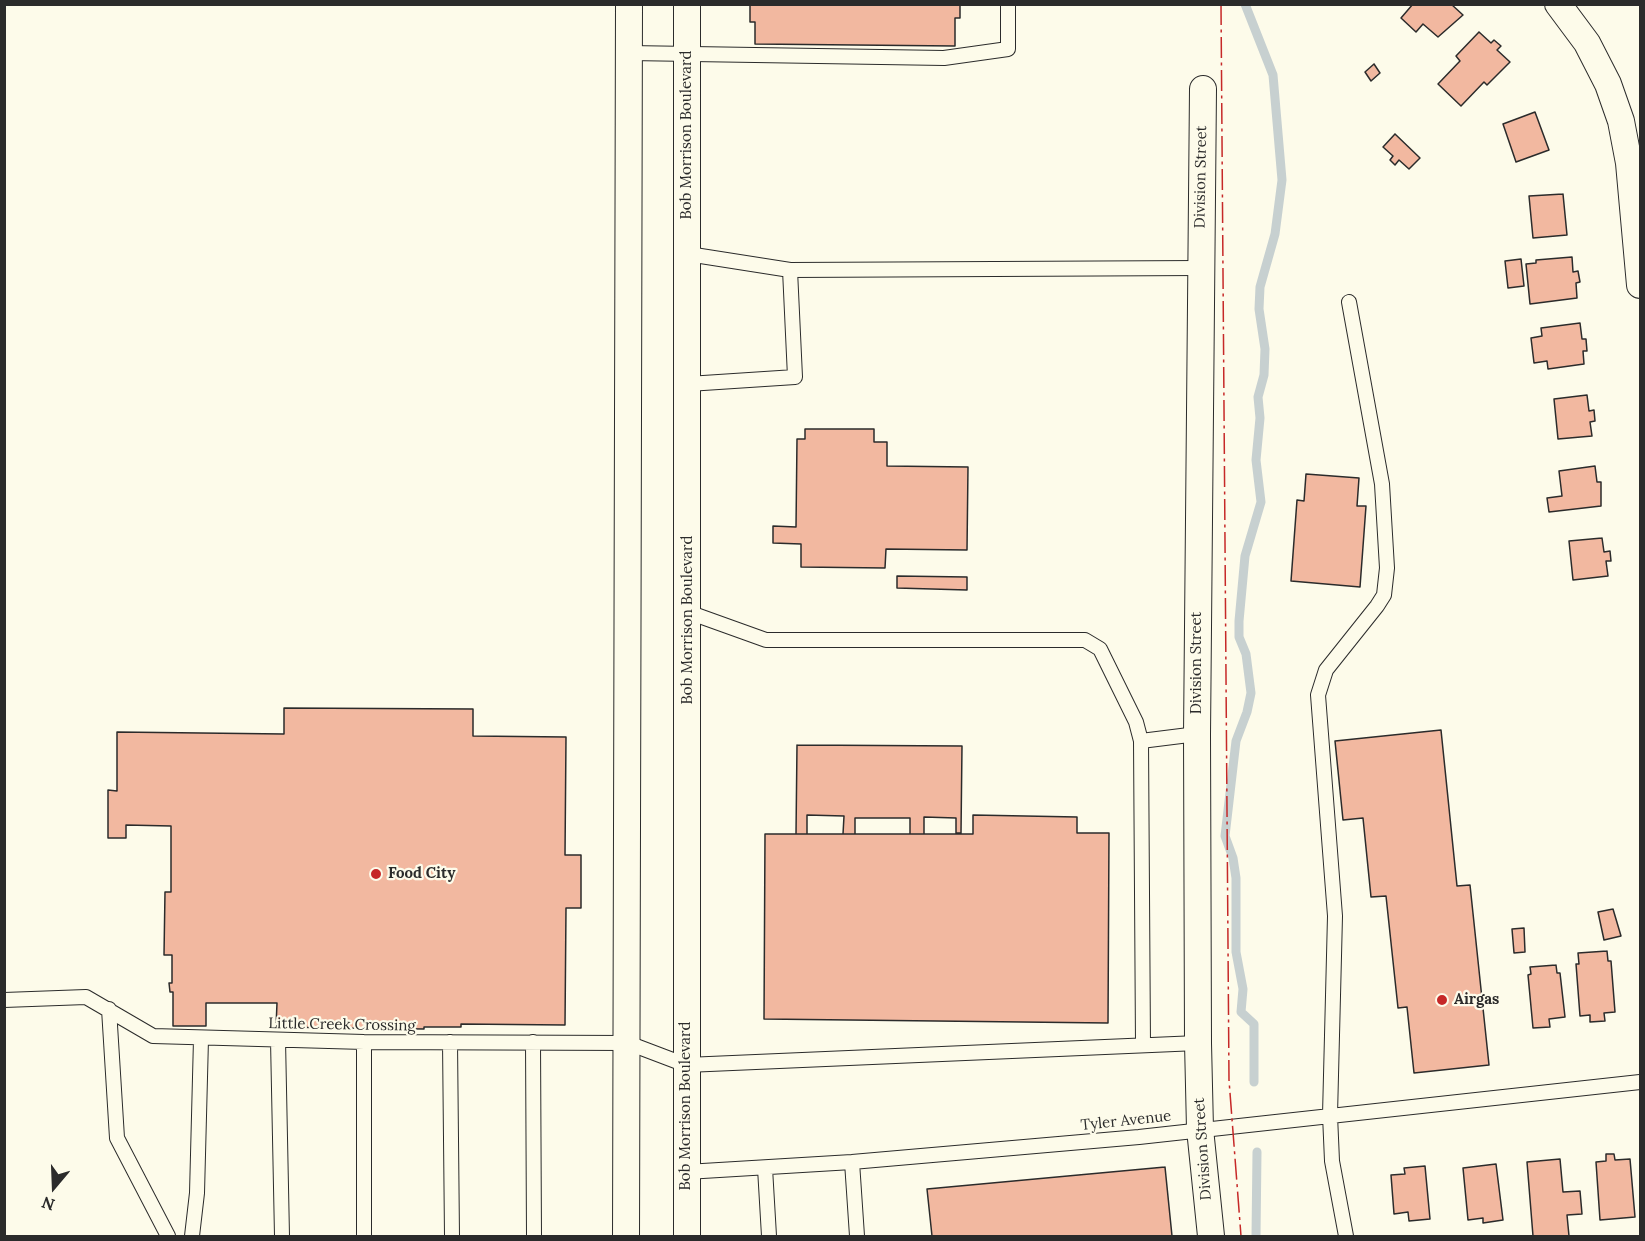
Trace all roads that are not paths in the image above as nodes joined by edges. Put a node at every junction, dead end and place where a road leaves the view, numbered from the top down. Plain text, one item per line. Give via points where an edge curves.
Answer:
1 (629, 4) edge
2 (687, 4) edge
3 (1008, 4) edge
4 (1558, 4) edge
5 (629, 53) junction
6 (686, 55) junction
7 (1203, 89) dead end
8 (1631, 120) edge
9 (688, 254) junction
10 (1200, 268) junction
11 (790, 270) junction
12 (1641, 285) edge
13 (1348, 302) dead end
14 (688, 384) junction
15 (688, 612) junction
16 (1197, 734) junction
17 (1141, 741) junction
18 (4, 1000) edge
19 (109, 1009) junction
20 (201, 1039) junction
21 (278, 1040) junction
22 (364, 1042) junction
23 (450, 1042) junction
24 (533, 1042) junction
25 (628, 1043) junction
26 (1198, 1043) junction
27 (1143, 1045) junction
28 (686, 1065) junction
29 (1641, 1082) edge
30 (1330, 1115) junction
31 (1200, 1129) junction
32 (852, 1162) junction
33 (765, 1168) junction
34 (686, 1172) junction
35 (168, 1236) edge
36 (192, 1236) edge
37 (282, 1236) edge
38 (364, 1236) edge
39 (452, 1236) edge
40 (534, 1236) edge
41 (626, 1236) edge
42 (687, 1236) edge
43 (769, 1236) edge
44 (857, 1236) edge
45 (1211, 1236) edge
46 (1346, 1236) edge

1 - 5 street
2 - 6 street, Bob Morrison Boulevard
3 - 6 lane via 1008,49 944,58
4 - 8 street via 1587,43
5 - 6 lane
5 - 25 street
6 - 9 street, Bob Morrison Boulevard
7 - 10 street, Division Street
8 - 12 street via 1629,163
9 - 11 lane
9 - 14 street, Bob Morrison Boulevard
10 - 11 lane
10 - 16 street, Division Street
11 - 14 lane via 795,377
13 - 30 lane via 1382,484 1387,568 1384,595 1326,670 1318,695 1335,916
14 - 15 street, Bob Morrison Boulevard
15 - 17 lane via 765,640 1085,640 1100,649 1136,722
15 - 28 street, Bob Morrison Boulevard
16 - 17 lane
16 - 26 street, Division Street
17 - 27 lane
18 - 19 lane, Little Creek Crossing via 86,997
19 - 20 lane, Little Creek Crossing via 153,1036
19 - 35 lane via 117,1138
20 - 21 lane, Little Creek Crossing
20 - 36 lane via 197,1193
21 - 22 lane, Little Creek Crossing
21 - 37 lane
22 - 23 lane, Little Creek Crossing
22 - 38 lane
23 - 24 lane, Little Creek Crossing
23 - 39 lane
24 - 25 lane, Little Creek Crossing
24 - 40 lane
25 - 28 lane, Little Creek Crossing
25 - 41 street
26 - 27 lane
26 - 31 street, Division Street
27 - 28 lane
28 - 34 street, Bob Morrison Boulevard
29 - 30 lane, Tyler Avenue
30 - 31 lane, Tyler Avenue
30 - 46 lane via 1332,1161
31 - 32 lane, Tyler Avenue
31 - 45 street, Division Street
32 - 33 lane, Tyler Avenue
32 - 44 lane
33 - 34 lane, Tyler Avenue
33 - 43 lane
34 - 42 street, Bob Morrison Boulevard

